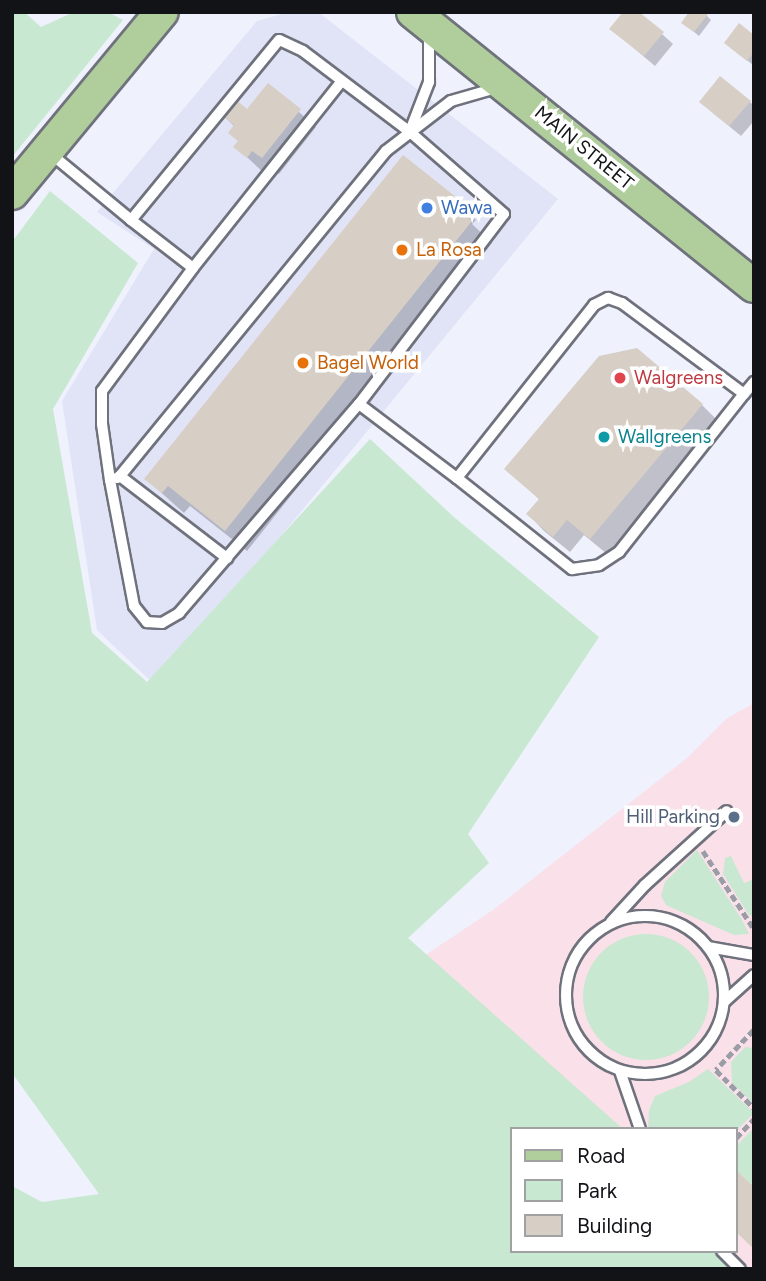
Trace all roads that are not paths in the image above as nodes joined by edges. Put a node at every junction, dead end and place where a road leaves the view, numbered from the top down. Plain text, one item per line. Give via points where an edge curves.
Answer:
1 (154, 18) edge
2 (421, 18) edge
3 (341, 82) junction
4 (506, 85) junction
5 (410, 132) junction
6 (48, 151) junction
7 (12, 192) edge
8 (131, 220) junction
9 (193, 268) junction
10 (754, 286) edge
11 (754, 382) edge
12 (744, 394) junction
13 (359, 404) junction
14 (115, 478) junction
15 (457, 478) junction
16 (227, 558) junction
17 (727, 811) dead end
18 (609, 924) junction
19 (708, 947) junction
20 (754, 955) edge
21 (754, 975) edge
22 (724, 1002) junction
23 (620, 1071) junction
24 (639, 1127) edge
25 (724, 1253) edge
26 (740, 1269) edge

1 - 6 main road
2 - 4 main road, MAIN STREET
2 - 5 lane via 429,82
3 - 5 lane
3 - 8 lane via 303,51 279,40
3 - 9 lane
4 - 5 lane via 451,101
4 - 10 main road, MAIN STREET
5 - 13 lane via 504,214
5 - 14 lane via 386,151
6 - 7 main road
6 - 8 lane
8 - 9 lane
9 - 14 lane via 102,391 102,425
11 - 12 lane
12 - 15 lane via 619,552 599,565 572,569
12 - 15 lane via 622,303 608,298 594,305
13 - 15 lane
13 - 16 lane
14 - 16 lane
14 - 16 lane via 134,606 147,622 162,623 179,613
17 - 18 lane
18 - 19 lane via 656,916 679,923
18 - 23 lane via 587,940 572,962 565,988 567,1015 578,1039 596,1059
19 - 20 lane
19 - 22 lane via 723,978
21 - 22 lane
22 - 23 lane via 719,1025 689,1062 667,1072 643,1075
23 - 24 lane
25 - 26 lane

